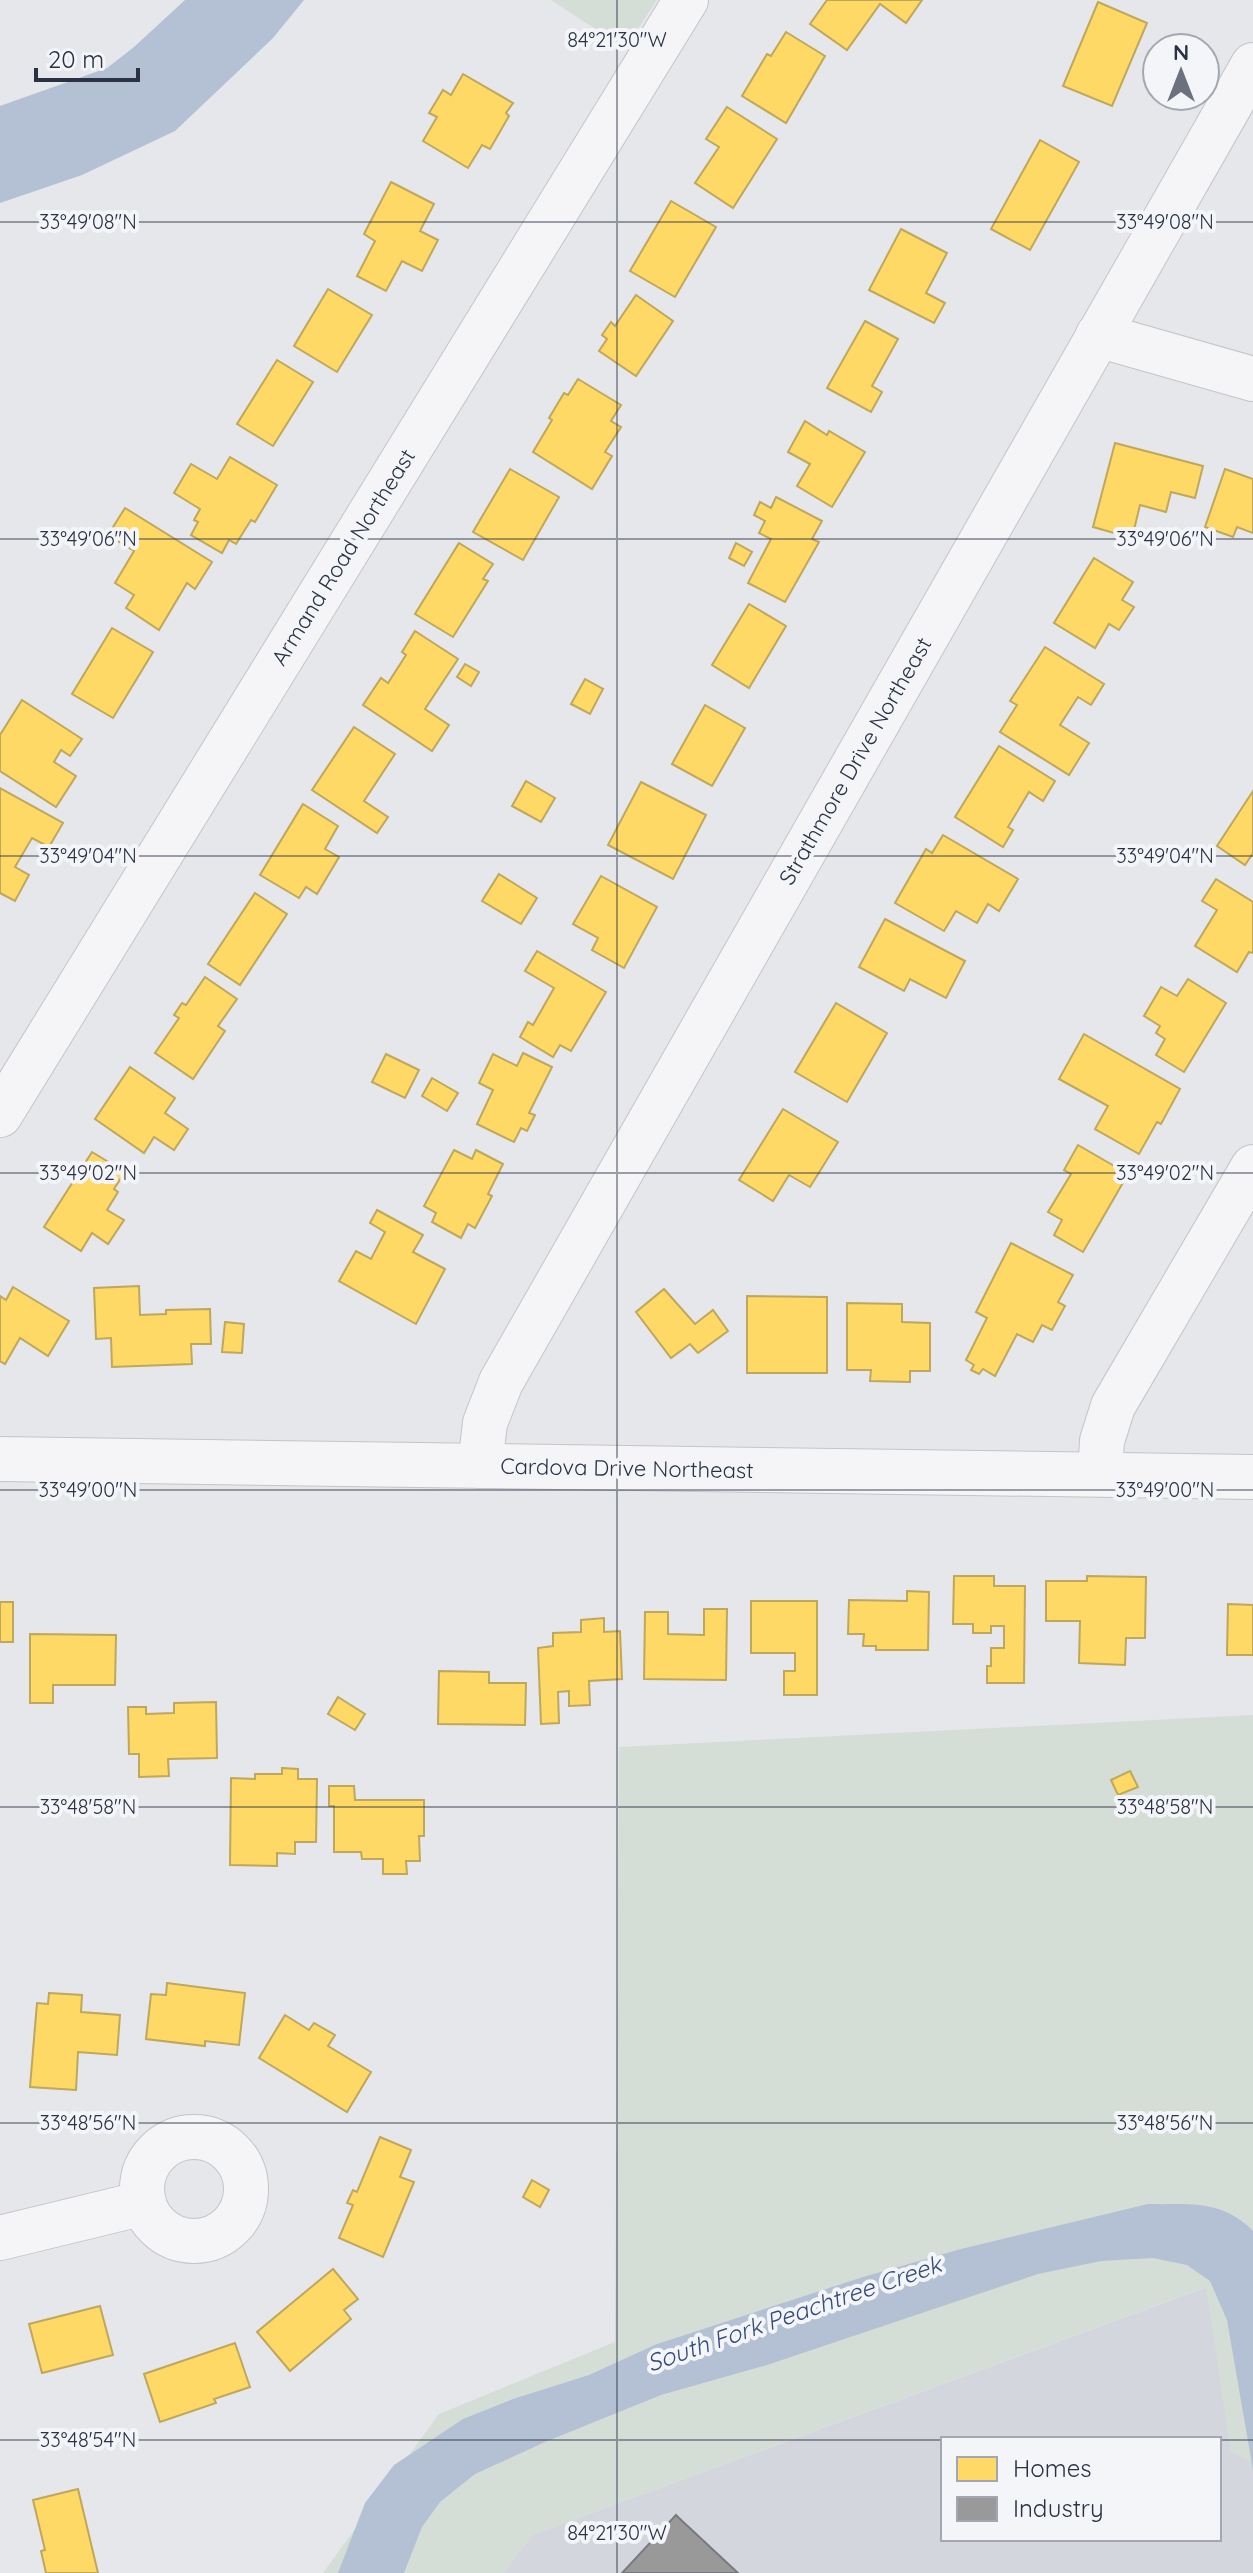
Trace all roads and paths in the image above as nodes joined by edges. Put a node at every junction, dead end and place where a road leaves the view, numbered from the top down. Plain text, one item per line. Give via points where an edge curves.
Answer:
1 (686, 0) edge
2 (1253, 65) edge
3 (1098, 335) junction
4 (1253, 379) edge
5 (0, 1115) edge
6 (1253, 1167) edge
7 (0, 1459) edge
8 (480, 1466) junction
9 (1100, 1474) junction
10 (1253, 1477) edge
11 (144, 2203) dead end
12 (0, 2238) edge

1 - 5 street, Armand Road Northeast
2 - 3 street, Strathmore Drive Northeast
3 - 4 street
3 - 8 street, Strathmore Drive Northeast via 501,1382 485,1423
6 - 9 street via 1113,1406 1102,1441
7 - 8 street, Cardova Drive Northeast
8 - 9 street, Cardova Drive Northeast
9 - 10 street, Cardova Drive Northeast
11 - 12 street

